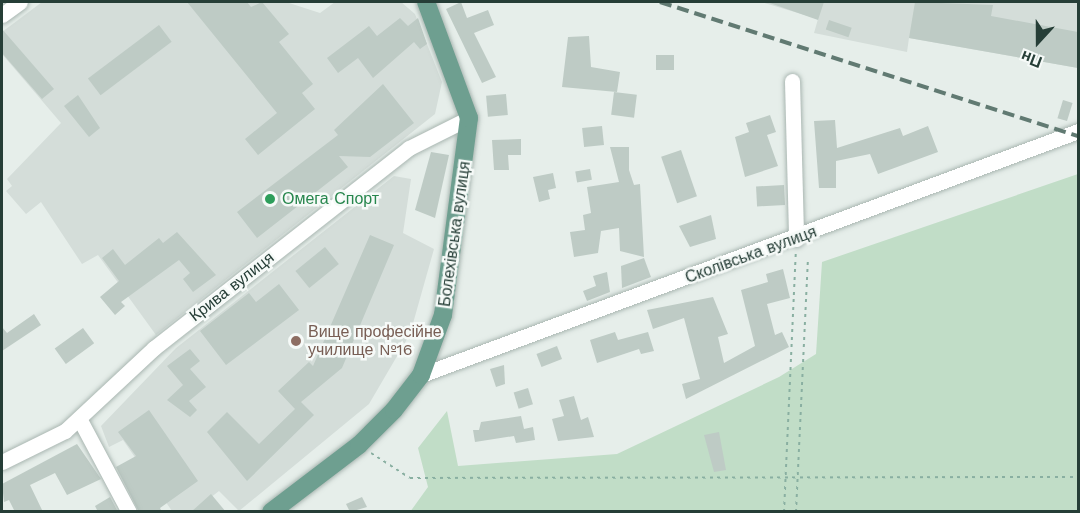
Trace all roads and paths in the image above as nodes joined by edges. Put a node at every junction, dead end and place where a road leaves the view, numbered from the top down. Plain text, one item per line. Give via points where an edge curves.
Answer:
1 (20, 2) edge
2 (426, 2) edge
3 (2, 15) edge
4 (792, 81) dead end
5 (469, 118) junction
6 (1078, 131) edge
7 (796, 239) junction
8 (808, 259) dead end
9 (421, 375) junction
10 (80, 420) junction
11 (359, 445) junction
12 (2, 462) edge
13 (786, 477) junction
14 (797, 477) junction
15 (1078, 477) edge
16 (129, 512) edge
17 (271, 512) edge
18 (784, 512) edge
19 (796, 512) edge

1 - 3 street
2 - 5 main road, Болехівська вулиця
4 - 7 street
5 - 9 main road, Болехівська вулиця via 453,266
5 - 10 street, Крива вулиця via 409,148 154,348
6 - 7 street, Сколівська вулиця
7 - 9 street, Сколівська вулиця
7 - 13 path
8 - 14 path
9 - 11 main road, Болехівська вулиця
10 - 12 street, Крива вулиця
10 - 16 street
11 - 13 path via 410,478
11 - 17 main road, Болехівська вулиця
13 - 14 path
13 - 18 path
14 - 15 path
14 - 19 path

